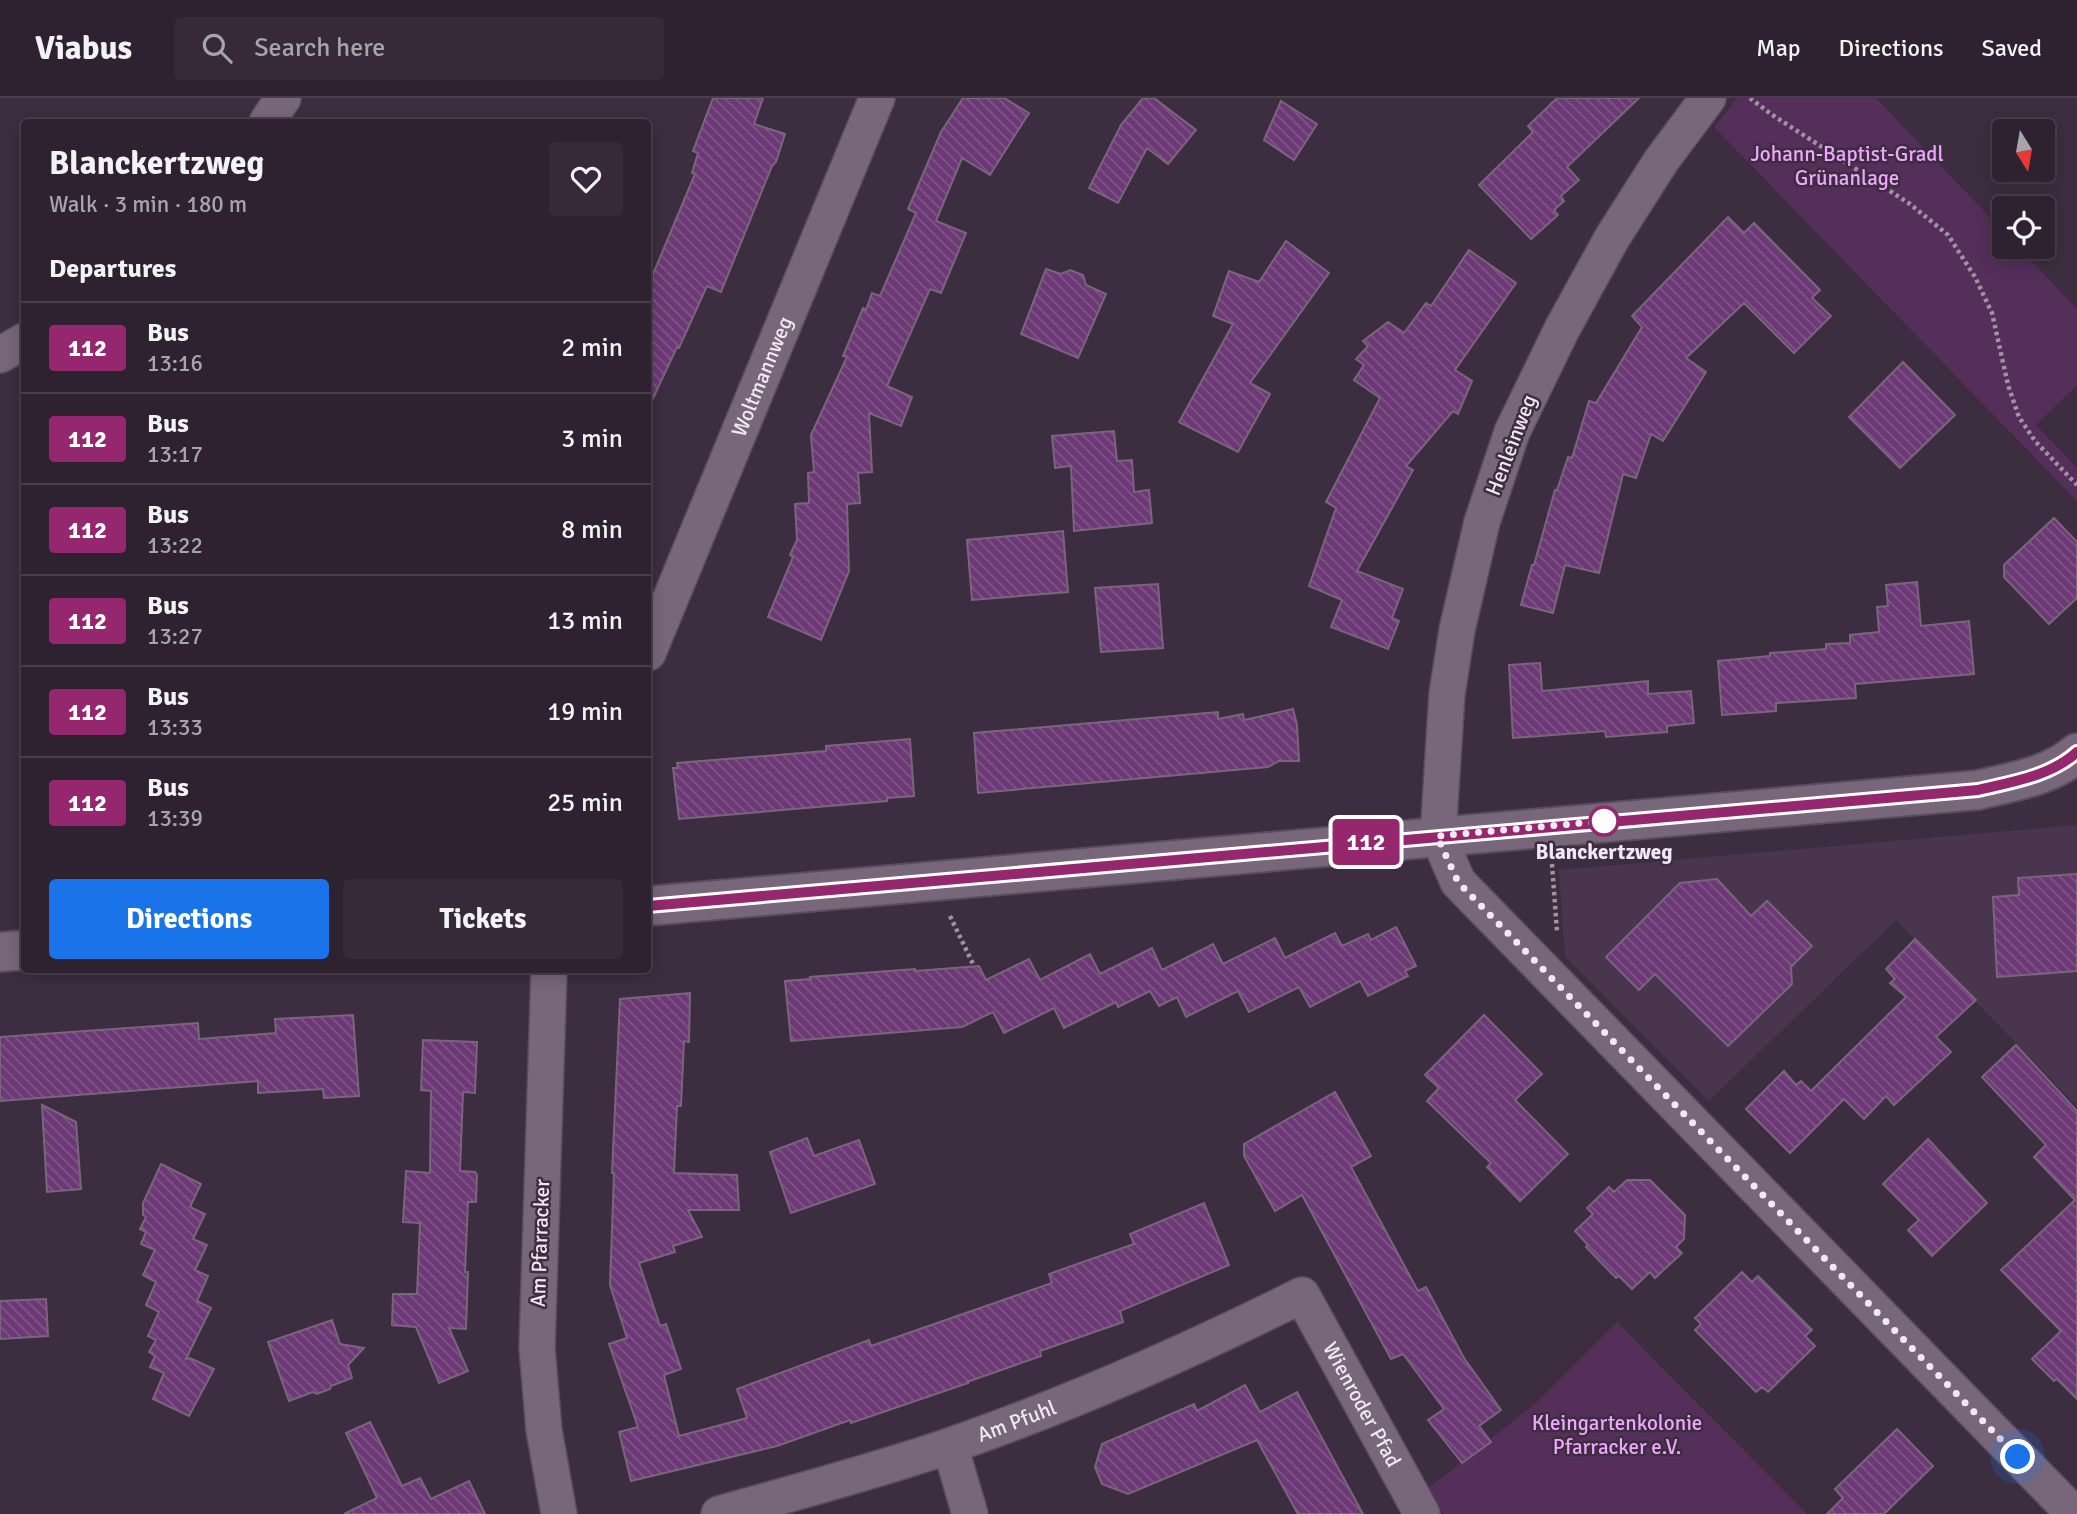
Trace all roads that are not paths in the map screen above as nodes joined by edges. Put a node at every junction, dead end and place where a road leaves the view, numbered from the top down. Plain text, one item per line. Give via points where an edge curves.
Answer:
1 (283, 98) edge
2 (877, 98) edge
3 (1708, 98) edge
4 (269, 119) edge
5 (21, 343) edge
6 (0, 355) edge
7 (651, 646) edge
8 (2077, 752) edge
9 (1437, 836) junction
10 (651, 906) edge
11 (21, 950) edge
12 (0, 952) edge
13 (549, 973) edge
14 (1302, 1295) joint
15 (950, 1446) junction
16 (559, 1514) edge
17 (719, 1514) edge
18 (970, 1514) edge
19 (1422, 1514) edge
20 (2074, 1514) edge

1 - 4 street
2 - 7 street, Woltmannweg
3 - 9 street, Henleinweg via 1612,238 1512,432 1482,522 1457,630 1447,694
5 - 6 street
8 - 9 main road via 2068,761 2024,779 1978,790
9 - 10 main road
9 - 20 street via 1458,882
11 - 12 main road
13 - 16 street, Am Pfarracker via 537,1348 544,1430
14 - 15 street, Am Pfuhl via 1203,1344
14 - 19 street, Wienroder Pfad
15 - 17 street, Am Pfuhl
15 - 18 street

